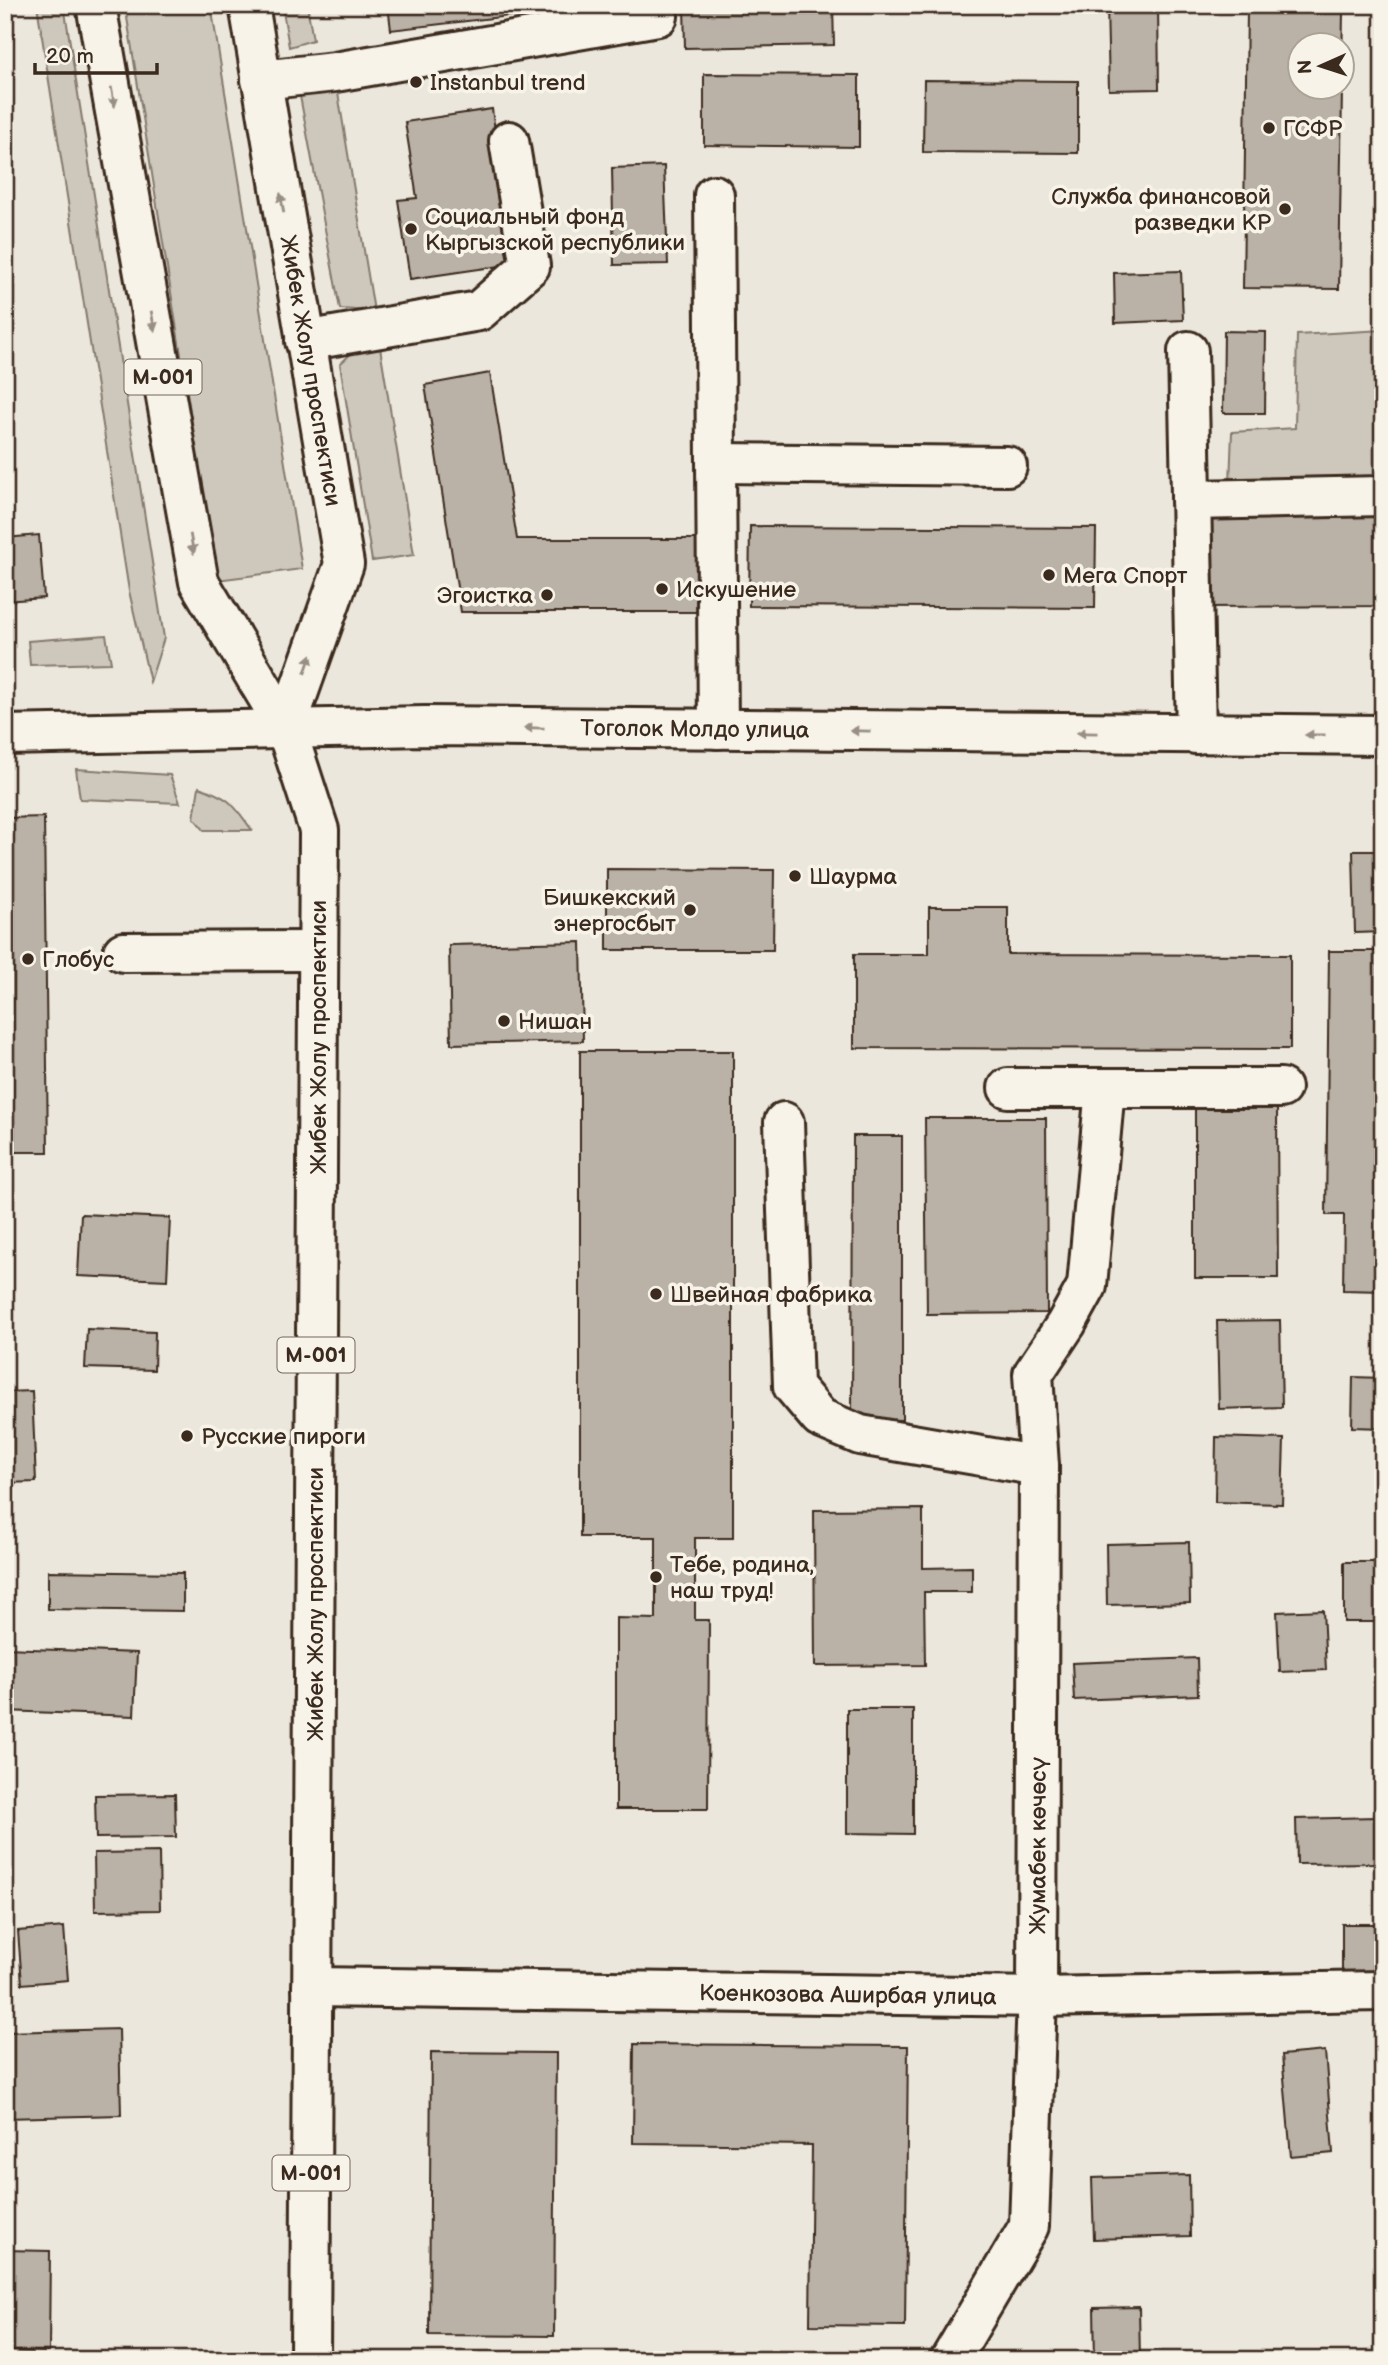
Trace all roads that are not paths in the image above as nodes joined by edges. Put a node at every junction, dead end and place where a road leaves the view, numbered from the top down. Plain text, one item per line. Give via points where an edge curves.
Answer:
1 (96, 5) edge
2 (248, 5) edge
3 (658, 16) dead end
4 (261, 80) junction
5 (509, 141) dead end
6 (714, 195) dead end
7 (305, 341) junction
8 (1188, 351) dead end
9 (717, 463) junction
10 (1007, 466) dead end
11 (1383, 496) edge
12 (1191, 500) junction
13 (286, 728) junction
14 (718, 729) junction
15 (1196, 734) junction
16 (5, 735) edge
17 (1383, 735) edge
18 (318, 951) junction
19 (123, 952) dead end
20 (1008, 1088) dead end
21 (1105, 1088) junction
22 (1281, 1088) dead end
23 (784, 1122) dead end
24 (1039, 1466) junction
25 (312, 1987) junction
26 (1383, 1991) edge
27 (1037, 1997) junction
28 (310, 2360) edge
29 (950, 2360) edge

1 -> 13 main road, Жибек Жолу проспектиси / М-001 via 199,582
2 - 4 main road, Жибек Жолу проспектиси
3 - 4 main road via 335,72
7 -> 4 main road, Жибек Жолу проспектиси
5 - 7 main road via 530,266 479,311
6 - 9 main road
13 -> 7 main road, Жибек Жолу проспектиси via 344,564
8 - 12 main road
9 - 10 main road
9 - 14 main road
11 - 12 main road
12 - 15 main road
14 -> 13 main road, Тоголок Молдо улица
13 - 16 main road, Тоголок Молдо улица
13 - 18 main road, Жибек Жолу проспектиси / М-001 via 320,830
15 -> 14 main road, Тоголок Молдо улица
17 -> 15 main road, Тоголок Молдо улица
18 - 19 main road
18 - 25 main road, Жибек Жолу проспектиси / М-001
20 - 21 main road
21 - 22 main road
21 - 24 main road, Жумабек көчөсү via 1087,1286 1033,1374
23 - 24 main road via 793,1386 820,1418 860,1435
24 - 27 main road, Жумабек көчөсү
25 - 27 main road, Коенкозова Аширбая улица
25 - 28 main road, Жибек Жолу проспектиси / М-001
26 - 27 main road, Коенкозова Аширбая улица
27 - 29 main road, Жумабек көчөсү via 1029,2226

